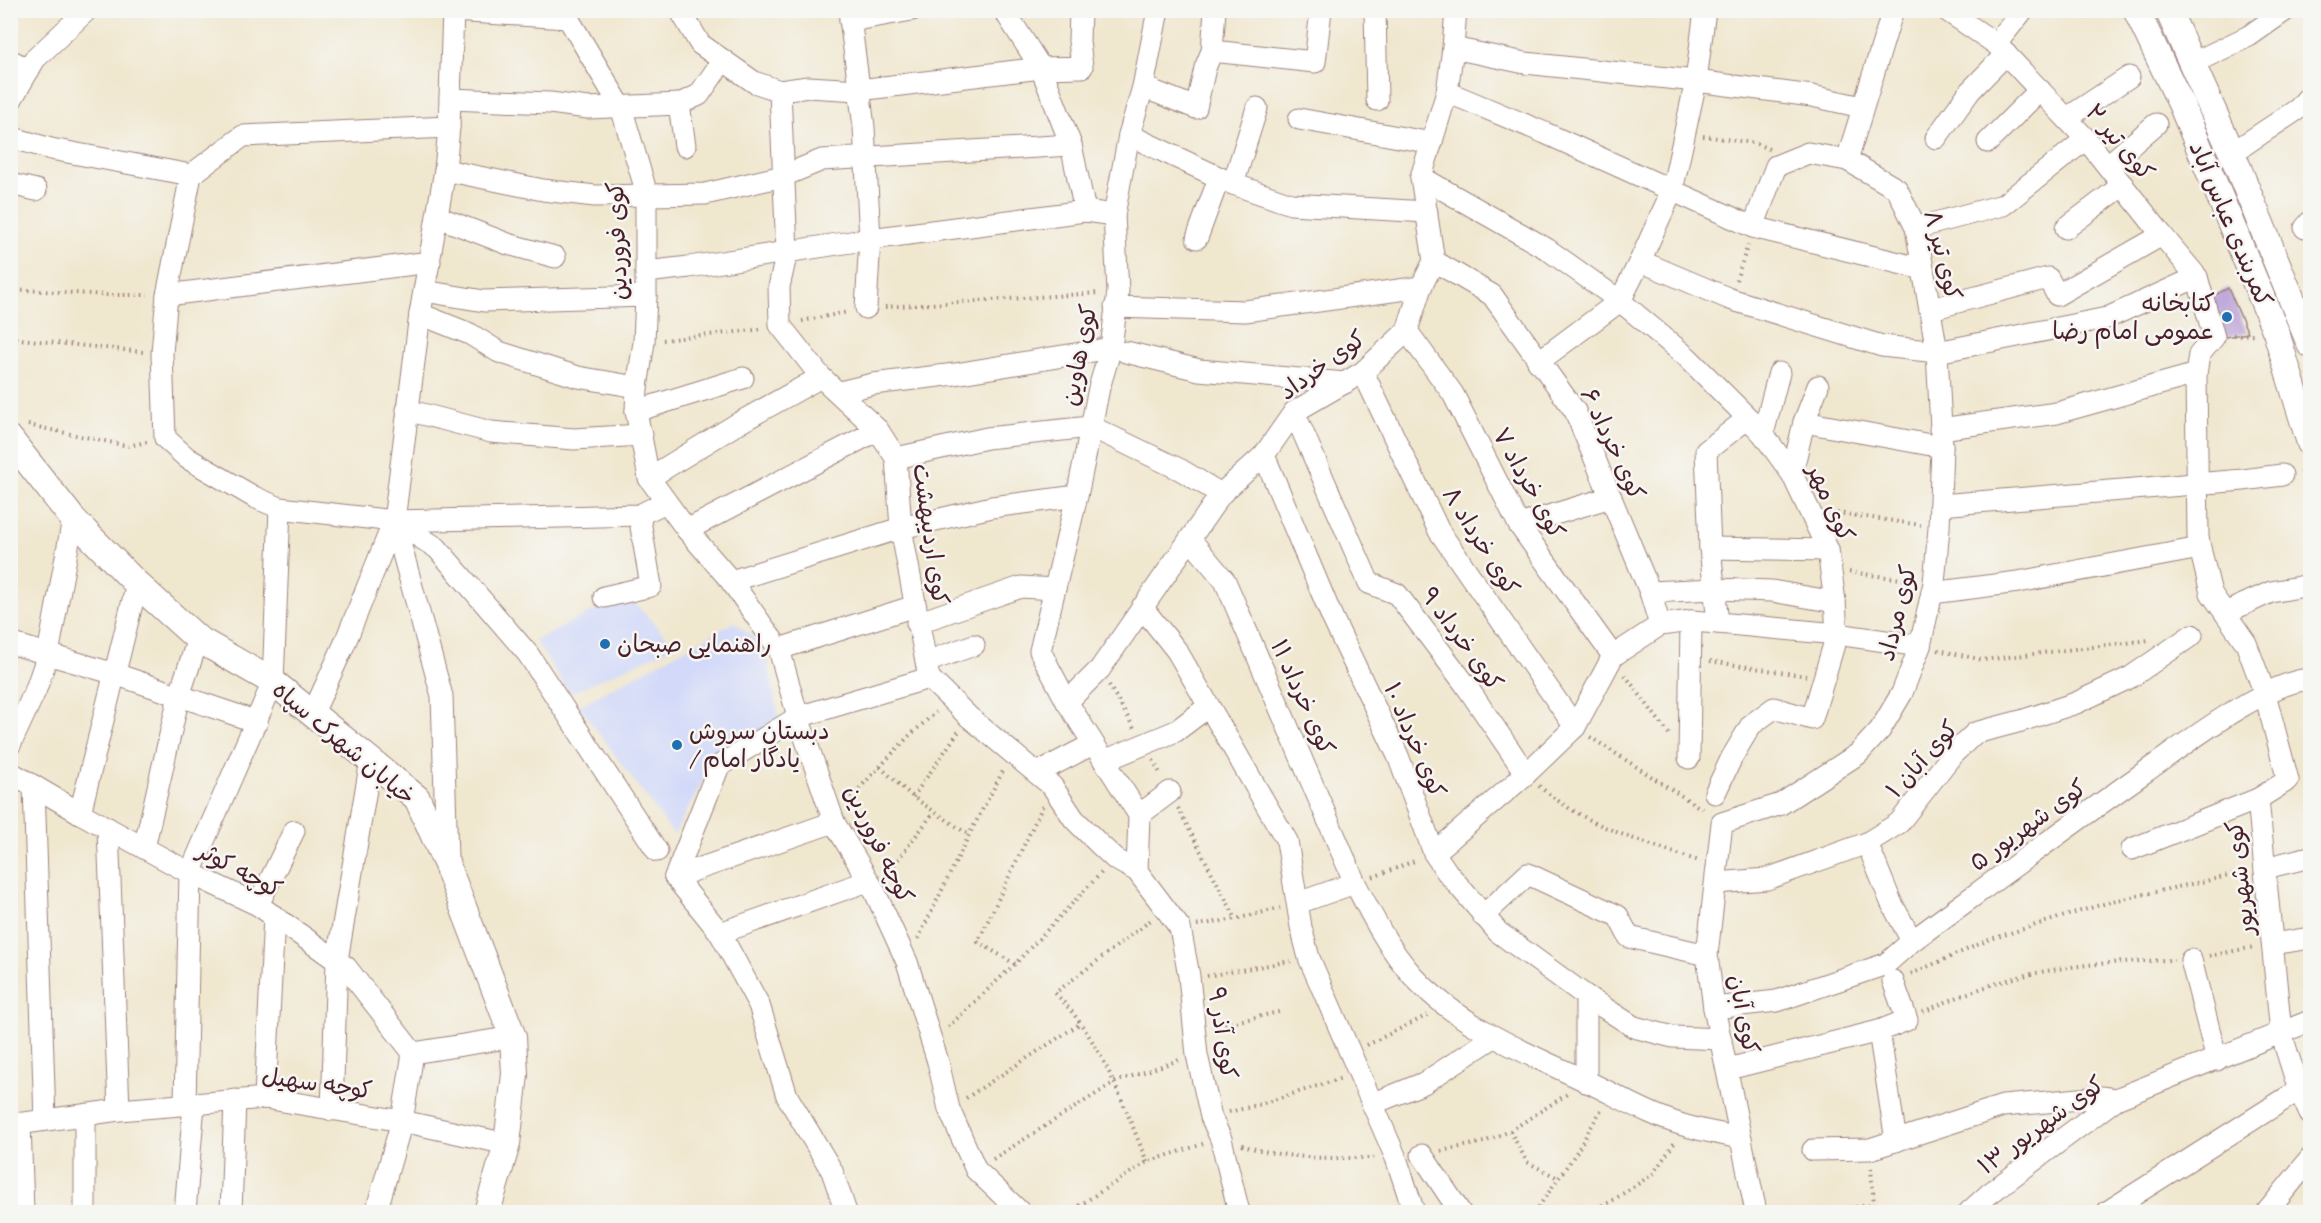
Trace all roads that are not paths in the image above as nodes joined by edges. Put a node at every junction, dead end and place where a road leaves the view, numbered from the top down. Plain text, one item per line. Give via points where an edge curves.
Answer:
1 (680, 10) edge
2 (912, 10) edge
3 (1004, 10) edge
4 (1080, 10) edge
5 (1158, 10) edge
6 (1215, 10) edge
7 (1321, 10) edge
8 (1375, 10) edge
9 (1456, 10) edge
10 (1705, 10) edge
11 (1893, 10) edge
12 (1946, 10) edge
13 (2023, 10) edge
14 (2136, 10) edge
15 (2168, 10) edge
16 (2286, 10) edge
17 (85, 11) edge
18 (453, 11) edge
19 (850, 16) edge
20 (1453, 48) junction
21 (2001, 49) junction
22 (1212, 51) junction
23 (723, 60) junction
24 (2193, 63) junction
25 (20, 65) edge
26 (1041, 68) junction
27 (2129, 77) dead end
28 (1696, 81) junction
29 (1143, 87) junction
30 (859, 90) junction
31 (2040, 90) junction
32 (780, 91) junction
33 (1447, 92) junction
34 (2310, 95) edge
35 (450, 99) junction
36 (1377, 100) dead end
37 (10, 102) edge
38 (679, 104) junction
39 (621, 107) junction
40 (1862, 107) junction
41 (1257, 108) dead end
42 (2067, 118) junction
43 (1299, 119) dead end
44 (2156, 124) dead end
45 (449, 127) junction
46 (1129, 135) junction
47 (10, 137) edge
48 (1936, 138) dead end
49 (2086, 139) junction
50 (1988, 142) dead end
51 (1432, 143) junction
52 (1071, 145) junction
53 (685, 146) dead end
54 (2232, 153) junction
55 (866, 156) junction
56 (1847, 160) junction
57 (2108, 165) junction
58 (445, 170) junction
59 (191, 175) junction
60 (783, 176) junction
61 (1421, 177) junction
62 (1226, 181) junction
63 (10, 184) edge
64 (2123, 185) junction
65 (36, 190) dead end
66 (1672, 191) junction
67 (646, 196) junction
68 (1086, 211) junction
69 (1427, 212) junction
70 (1114, 215) junction
71 (438, 217) junction
72 (1753, 227) junction
73 (1916, 228) junction
74 (2066, 228) dead end
75 (2162, 235) junction
76 (1197, 238) dead end
77 (870, 239) junction
78 (787, 252) junction
79 (555, 257) dead end
80 (1434, 261) junction
81 (1640, 261) junction
82 (430, 262) junction
83 (1923, 269) junction
84 (646, 272) junction
85 (2197, 277) junction
86 (1421, 287) junction
87 (424, 291) junction
88 (167, 295) junction
89 (646, 296) junction
90 (1116, 299) junction
91 (1620, 300) junction
92 (866, 308) road end
93 (1931, 309) junction
94 (420, 314) junction
95 (1407, 331) junction
96 (2214, 337) joint
97 (2310, 344) edge
98 (1119, 350) junction
99 (1937, 352) junction
100 (1538, 362) junction
101 (1779, 373) dead end
102 (2196, 374) junction
103 (821, 377) junction
104 (743, 378) dead end
105 (1354, 378) junction
106 (1818, 386) dead end
107 (637, 387) junction
108 (840, 392) junction
109 (407, 410) junction
110 (636, 411) junction
111 (1294, 412) junction
112 (1748, 418) junction
113 (1804, 422) junction
114 (1095, 429) junction
115 (878, 430) junction
116 (16, 431) edge
117 (1763, 434) junction
118 (642, 435) junction
119 (1941, 438) junction
120 (2310, 443) edge
121 (1264, 455) junction
122 (896, 458) junction
123 (1792, 474) junction
124 (2282, 475) dead end
125 (649, 478) junction
126 (2197, 483) junction
127 (1221, 494) junction
128 (1077, 496) junction
129 (1611, 496) junction
130 (666, 502) junction
131 (1940, 506) junction
132 (280, 508) junction
133 (639, 515) junction
134 (73, 519) junction
135 (394, 521) junction
136 (1519, 525) junction
137 (901, 528) junction
138 (687, 530) junction
139 (1190, 539) junction
140 (1710, 548) junction
141 (2200, 548) junction
142 (1829, 559) junction
143 (731, 581) junction
144 (137, 584) junction
145 (2310, 585) edge
146 (1933, 588) junction
147 (1055, 589) junction
148 (1715, 589) junction
149 (1650, 592) junction
150 (604, 597) dead end
151 (1835, 602) junction
152 (1143, 607) junction
153 (2224, 613) junction
154 (916, 615) junction
155 (1691, 621) junction
156 (1718, 623) junction
157 (1660, 625) junction
158 (1837, 634) junction
159 (2192, 635) dead end
160 (198, 639) junction
161 (10, 643) edge
162 (974, 645) dead end
163 (1920, 646) junction
164 (779, 649) junction
165 (48, 654) junction
166 (1613, 656) junction
167 (927, 670) junction
168 (115, 674) junction
169 (2310, 679) edge
170 (273, 682) junction
171 (2265, 694) junction
172 (179, 696) junction
173 (1067, 702) junction
174 (1209, 706) junction
175 (313, 713) junction
176 (798, 717) junction
177 (257, 722) junction
178 (1575, 727) junction
179 (10, 745) edge
180 (1098, 753) junction
181 (1689, 758) dead end
182 (371, 760) junction
183 (10, 772) edge
184 (1526, 774) junction
185 (1045, 779) junction
186 (34, 786) junction
187 (1170, 792) dead end
188 (1715, 793) dead end
189 (2258, 799) junction
190 (80, 813) junction
191 (1139, 815) junction
192 (834, 822) junction
193 (1722, 823) joint
194 (108, 828) junction
195 (294, 831) dead end
196 (1867, 843) junction
197 (144, 848) junction
198 (2133, 849) dead end
199 (657, 851) dead end
200 (1434, 853) junction
201 (2310, 857) edge
202 (447, 865) junction
203 (2265, 868) junction
204 (1137, 871) junction
205 (190, 873) junction
206 (1716, 875) junction
207 (675, 877) junction
208 (1355, 883) junction
209 (871, 885) junction
210 (1298, 903) junction
211 (266, 911) junction
212 (1483, 916) junction
213 (720, 933) junction
214 (2310, 938) edge
215 (1912, 941) junction
216 (2273, 944) junction
217 (1707, 955) junction
218 (337, 960) junction
219 (2192, 960) road end
220 (1893, 981) road end
221 (1586, 996) junction
222 (1714, 1008) junction
223 (2310, 1021) edge
224 (1879, 1031) junction
225 (2281, 1033) junction
226 (513, 1036) junction
227 (1494, 1037) junction
228 (1721, 1039) junction
229 (413, 1053) junction
230 (2217, 1060) junction
231 (1728, 1069) junction
232 (2301, 1080) edge
233 (1586, 1082) junction
234 (265, 1098) junction
235 (2116, 1099) junction
236 (236, 1101) junction
237 (189, 1104) junction
238 (1372, 1104) junction
239 (119, 1110) junction
240 (332, 1110) junction
241 (85, 1114) junction
242 (2310, 1114) edge
243 (45, 1120) junction
244 (402, 1121) junction
245 (15, 1124) edge
246 (1741, 1138) junction
247 (1896, 1141) junction
248 (507, 1144) junction
249 (1813, 1150) dead end
250 (1422, 1155) dead end
251 (2310, 1159) edge
252 (23, 1212) edge
253 (85, 1212) edge
254 (185, 1212) edge
255 (231, 1212) edge
256 (376, 1212) edge
257 (487, 1212) edge
258 (846, 1212) edge
259 (1020, 1212) edge
260 (1239, 1212) edge
261 (1414, 1212) edge
262 (1460, 1212) edge
263 (1756, 1212) edge
264 (1970, 1212) edge
265 (2107, 1212) edge
266 (2267, 1212) edge

1 - 23 street via 700,44
2 - 19 street
3 - 26 street
4 - 26 street via 1082,67
5 - 29 street, کوی هاوین
6 - 22 street
7 - 22 street via 1316,62
8 - 36 street
9 - 20 street
10 - 28 street
11 - 40 street
12 - 21 street, کوی تیر ۲
13 - 21 street
14 - 120 main road, کمربندی عباس آباد via 2182,106 2276,332
15 - 24 main road, کمربندی عباس آباد
16 - 24 street via 2249,36
17 - 25 street via 35,59
18 - 35 street
18 - 39 street, کوی فروردین via 568,18
19 - 30 street
20 - 28 street via 1525,63
20 - 33 street
21 - 31 street, کوی تیر ۲
21 - 48 street
22 - 29 street via 1196,108
23 - 32 street via 754,82
23 - 38 street via 699,95
24 - 54 main road, کمربندی عباس آباد
25 - 37 street
26 - 30 street
26 - 52 street
27 - 42 street
28 - 40 street via 1812,96
28 - 66 street
29 - 46 street, کوی هاوین
30 - 32 street via 808,87
30 - 55 street
31 - 42 street, کوی تیر ۲
31 - 50 street
32 - 60 street
33 - 51 street
33 - 66 street
34 - 54 street via 2298,109
35 - 39 street
35 - 45 street
38 - 39 street
38 - 53 street
39 - 67 street, کوی فروردین
40 - 56 street
41 - 62 street
42 - 49 street, کوی تیر ۲
43 - 51 street
44 - 57 street
45 - 58 street
45 - 59 street via 243,135
46 - 62 street
46 - 70 street, کوی هاوین
47 - 59 street via 51,149
49 - 57 street, کوی تیر ۲
49 - 73 street via 2003,205
51 - 61 street
52 - 55 street
52 - 68 street
54 - 97 main road, کمربندی عباس آباد
55 - 60 street via 822,160
55 - 77 street
56 - 72 street, کوی تیر ۸ via 1808,153 1776,166
56 - 73 street, کوی تیر ۸ via 1897,189
57 - 64 street, کوی تیر ۲
58 - 67 street via 585,195
58 - 71 street
59 - 88 street
60 - 67 street via 705,194
60 - 78 street
61 - 69 street
61 - 91 street, کوی مهر via 1547,249
62 - 69 street via 1291,204
62 - 76 street
63 - 65 street
64 - 74 street
64 - 75 street, کوی تیر ۲
66 - 72 street
66 - 81 street
67 - 84 street, کوی فروردین
68 - 70 street
68 - 77 street
69 - 80 street
70 - 90 street, کوی هاوین
71 - 79 street
71 - 82 street
72 - 83 street
73 - 83 street, کوی تیر ۸
75 - 85 street, کوی تیر ۲
75 - 93 street via 2057,295 2048,278
77 - 78 street
77 - 92 street
78 - 84 street
78 - 103 street, کوی اردیبهشت via 780,287 780,325
80 - 86 street, کوی خرداد
80 - 100 street, کوی خرداد ۶ via 1492,295
81 - 91 street
81 - 99 street via 1730,299 1882,346
82 - 87 street
82 - 88 street
83 - 93 street, کوی تیر ۸
84 - 89 street, کوی فروردین
85 - 96 street, کوی تیر ۲
85 - 99 street via 2107,318
86 - 90 street via 1245,311
86 - 95 street, کوی خرداد
87 - 89 street via 484,301
87 - 94 street
88 - 132 street via 162,353 165,438 187,458
89 - 107 street, کوی فروردین
90 - 98 street, کوی هاوین
91 - 100 street
91 - 112 street, کوی مهر via 1687,357
93 - 99 street, کوی تیر ۸
94 - 107 street via 470,334 499,352 578,377
94 - 109 street
95 - 105 street, کوی خرداد
95 - 136 street, کوی خرداد ۷ via 1453,394
96 - 102 street, کوی شهریور via 2199,355
98 - 105 street via 1199,370
98 - 108 street
98 - 114 street, کوی هاوین
99 - 119 street, کوی مرداد
100 - 129 street, کوی خرداد ۶ via 1575,411
101 - 117 street
102 - 119 street via 2057,413
102 - 126 street, کوی شهریور
103 - 108 street, کوی اردیبهشت
103 - 125 street
104 - 110 street
105 - 111 street, کوی خرداد
105 - 178 street, کوی خرداد ۸ via 1439,531
106 - 113 street
107 - 110 street, کوی فروردین
108 - 115 street, کوی اردیبهشت
109 - 118 street via 491,432 574,439
109 - 135 street
110 - 118 street, کوی فروردین
111 - 121 street, کوی خرداد
111 - 184 street, کوی خرداد ۹ via 1369,583 1397,594
112 - 117 street, کوی مهر
112 - 140 street via 1706,451
113 - 119 street
113 - 123 street
114 - 122 street via 987,438
114 - 127 street
114 - 128 street, کوی هاوین
115 - 122 street, کوی اردیبهشت
115 - 138 street
116 - 134 main road, خیابان شهرک سپاه
117 - 123 street, کوی مهر
118 - 125 street, کوی فروردین
119 - 131 street, کوی مرداد
121 - 127 street, کوی خرداد
121 - 200 street, کوی خرداد ۱۰ via 1332,617 1398,756
122 - 137 street, کوی اردیبهشت
123 - 142 street, کوی مهر
124 - 126 street
125 - 130 street, کوچه فروردین
126 - 131 street
126 - 141 street, کوی شهریور
127 - 139 street, کوی خرداد
128 - 137 street via 992,507
128 - 147 street, کوی هاوین
129 - 136 street
129 - 149 street, کوی خرداد ۶
130 - 133 street
130 - 138 street, کوچه فروردین
131 - 146 street, کوی مرداد
132 - 135 street
132 - 170 street
133 - 135 street
133 - 150 street via 651,586
134 - 144 main road, خیابان شهرک سپاه
134 - 165 street
135 - 175 street
135 - 199 street via 437,548 528,654
135 - 202 street via 442,696
136 - 166 street, کوی خرداد ۷
137 - 143 street
137 - 154 street, کوی اردیبهشت
138 - 143 street, کوچه فروردین
139 - 152 street, کوی خرداد
139 - 208 street, کوی خرداد ۱۱ via 1225,581
140 - 142 street
140 - 148 street
141 - 146 street via 2018,582
141 - 153 street, کوی شهریور via 2211,593
142 - 151 street, کوی مهر
143 - 164 street, کوچه فروردین
144 - 160 main road, خیابان شهرک سپاه
144 - 168 street
145 - 153 street via 2271,592
146 - 163 street, کوی مرداد
147 - 154 street via 1021,587
147 - 173 street, کوی هاوین via 1040,651
148 - 149 street
148 - 151 street via 1772,591
148 - 156 street
149 - 157 street, کوی خرداد ۶
151 - 158 street, کوی مهر
152 - 173 street, کوی خرداد via 1100,669
152 - 174 street via 1176,651
153 - 171 street, کوی شهریور via 2246,643
154 - 164 street
154 - 167 street, کوی اردیبهشت
155 - 156 street
155 - 157 street
155 - 181 street
156 - 158 street
157 - 166 street
158 - 163 street
158 - 188 street, کوی مهر via 1812,719 1774,708 1751,725
159 - 196 street, کوی آبان ۱ via 2131,677 2085,699 1975,733 1952,755 1899,823
160 - 170 main road, خیابان شهرک سپاه
160 - 172 street
161 - 165 street
162 - 167 street
163 - 193 street, کوی مرداد via 1902,693 1880,730 1858,754 1782,804
164 - 176 street, کوچه فروردین
165 - 168 street
165 - 179 street
166 - 178 street
167 - 176 street
167 - 185 street via 969,717
168 - 172 street
168 - 190 street
169 - 171 street, کوی شهریور ۵ via 2296,680
170 - 175 main road, خیابان شهرک سپاه
170 - 177 street
171 - 189 street, کوی شهریور via 2288,780
171 - 215 street, کوی شهریور ۵ via 2196,736
172 - 177 street
172 - 197 street
173 - 180 street, کوی هاوین
174 - 180 street via 1176,731
174 - 210 street via 1287,841
175 - 182 main road, خیابان شهرک سپاه
176 - 192 street, کوچه فروردین
176 - 207 street via 719,766
177 - 205 street
178 - 184 street
180 - 185 street
180 - 191 street, کوی هاوین
182 - 202 main road, خیابان شهرک سپاه via 417,798
182 - 218 street
183 - 186 street, کوچه کوثر
184 - 200 street
185 - 204 street via 1074,819 1115,858
186 - 190 street, کوچه کوثر
186 - 243 street
187 - 191 street
189 - 198 street
189 - 203 street, کوی شهریور
190 - 194 street, کوچه کوثر
191 - 204 street
192 - 207 street
192 - 209 street, کوچه فروردین
193 - 206 street, کوی آبان
194 - 197 street, کوچه کوثر
194 - 239 street
195 - 211 street
196 - 206 street, کوی آبان ۱ via 1767,879
196 - 215 street
197 - 205 street, کوچه کوثر
200 - 212 street, کوی خرداد ۱۰
201 - 203 street
202 - 226 main road, خیابان شهرک سپاه
203 - 216 street, کوی شهریور
204 - 260 street, کوی آذر ۹ via 1180,928 1197,1055
205 - 211 street, کوچه کوثر
205 - 237 street
206 - 217 street, کوی آبان
207 - 213 street
208 - 210 street
208 - 227 street, کوی خرداد ۱۱ via 1391,950 1414,977 1447,1006
209 - 213 street
209 - 259 street, کوچه فروردین via 907,962 949,1109 976,1170
210 - 238 street via 1309,958
211 - 218 street, کوچه کوثر
211 - 234 street
212 - 217 street via 1528,874 1618,916 1629,937
212 - 221 street, کوی خرداد ۱۰ via 1498,932
213 - 258 street via 759,1005 787,1096 832,1171
214 - 216 street
215 - 222 street, کوی شهریور ۵ via 1886,964 1810,990 1777,1001
216 - 225 street, کوی شهریور
217 - 222 street, کوی آبان
218 - 229 street, کوچه کوثر
218 - 240 street
219 - 230 street
220 - 224 street via 1907,1020
221 - 228 street, کوی خرداد ۱۰ via 1634,1027 1673,1037
221 - 233 street
222 - 228 street, کوی آبان
223 - 225 street, کوی شهریور ۱۳
224 - 231 street
224 - 247 street
225 - 230 street, کوی شهریور ۱۳
225 - 232 street, کوی شهریور
226 - 229 street
226 - 248 main road, خیابان شهرک سپاه via 515,1074
227 - 233 street, کوی خرداد ۱۱
227 - 238 street via 1424,1083
228 - 231 street, کوی آبان
229 - 244 street
230 - 235 street, کوی شهریور ۱۳
231 - 246 street, کوی آبان
232 - 242 street, کوی شهریور
232 - 265 street
233 - 246 street, کوی خرداد ۱۱ via 1686,1126
234 - 236 street, کوچه سهیل
234 - 240 street, کوچه سهیل
235 - 247 street via 2003,1106
235 - 264 street, کوی شهریور ۱۳
236 - 237 street, کوچه سهیل
236 - 255 street
237 - 239 street, کوچه سهیل
237 - 254 street
238 - 261 street
239 - 241 street, کوچه سهیل
240 - 244 street, کوچه سهیل
241 - 243 street, کوچه سهیل
241 - 253 street
243 - 245 street, کوچه سهیل
244 - 248 street, کوچه سهیل
244 - 256 street
245 - 252 street
246 - 263 street, کوی آبان
247 - 249 street via 1870,1149
248 - 257 main road, خیابان شهرک سپاه
250 - 262 street
251 - 266 street

